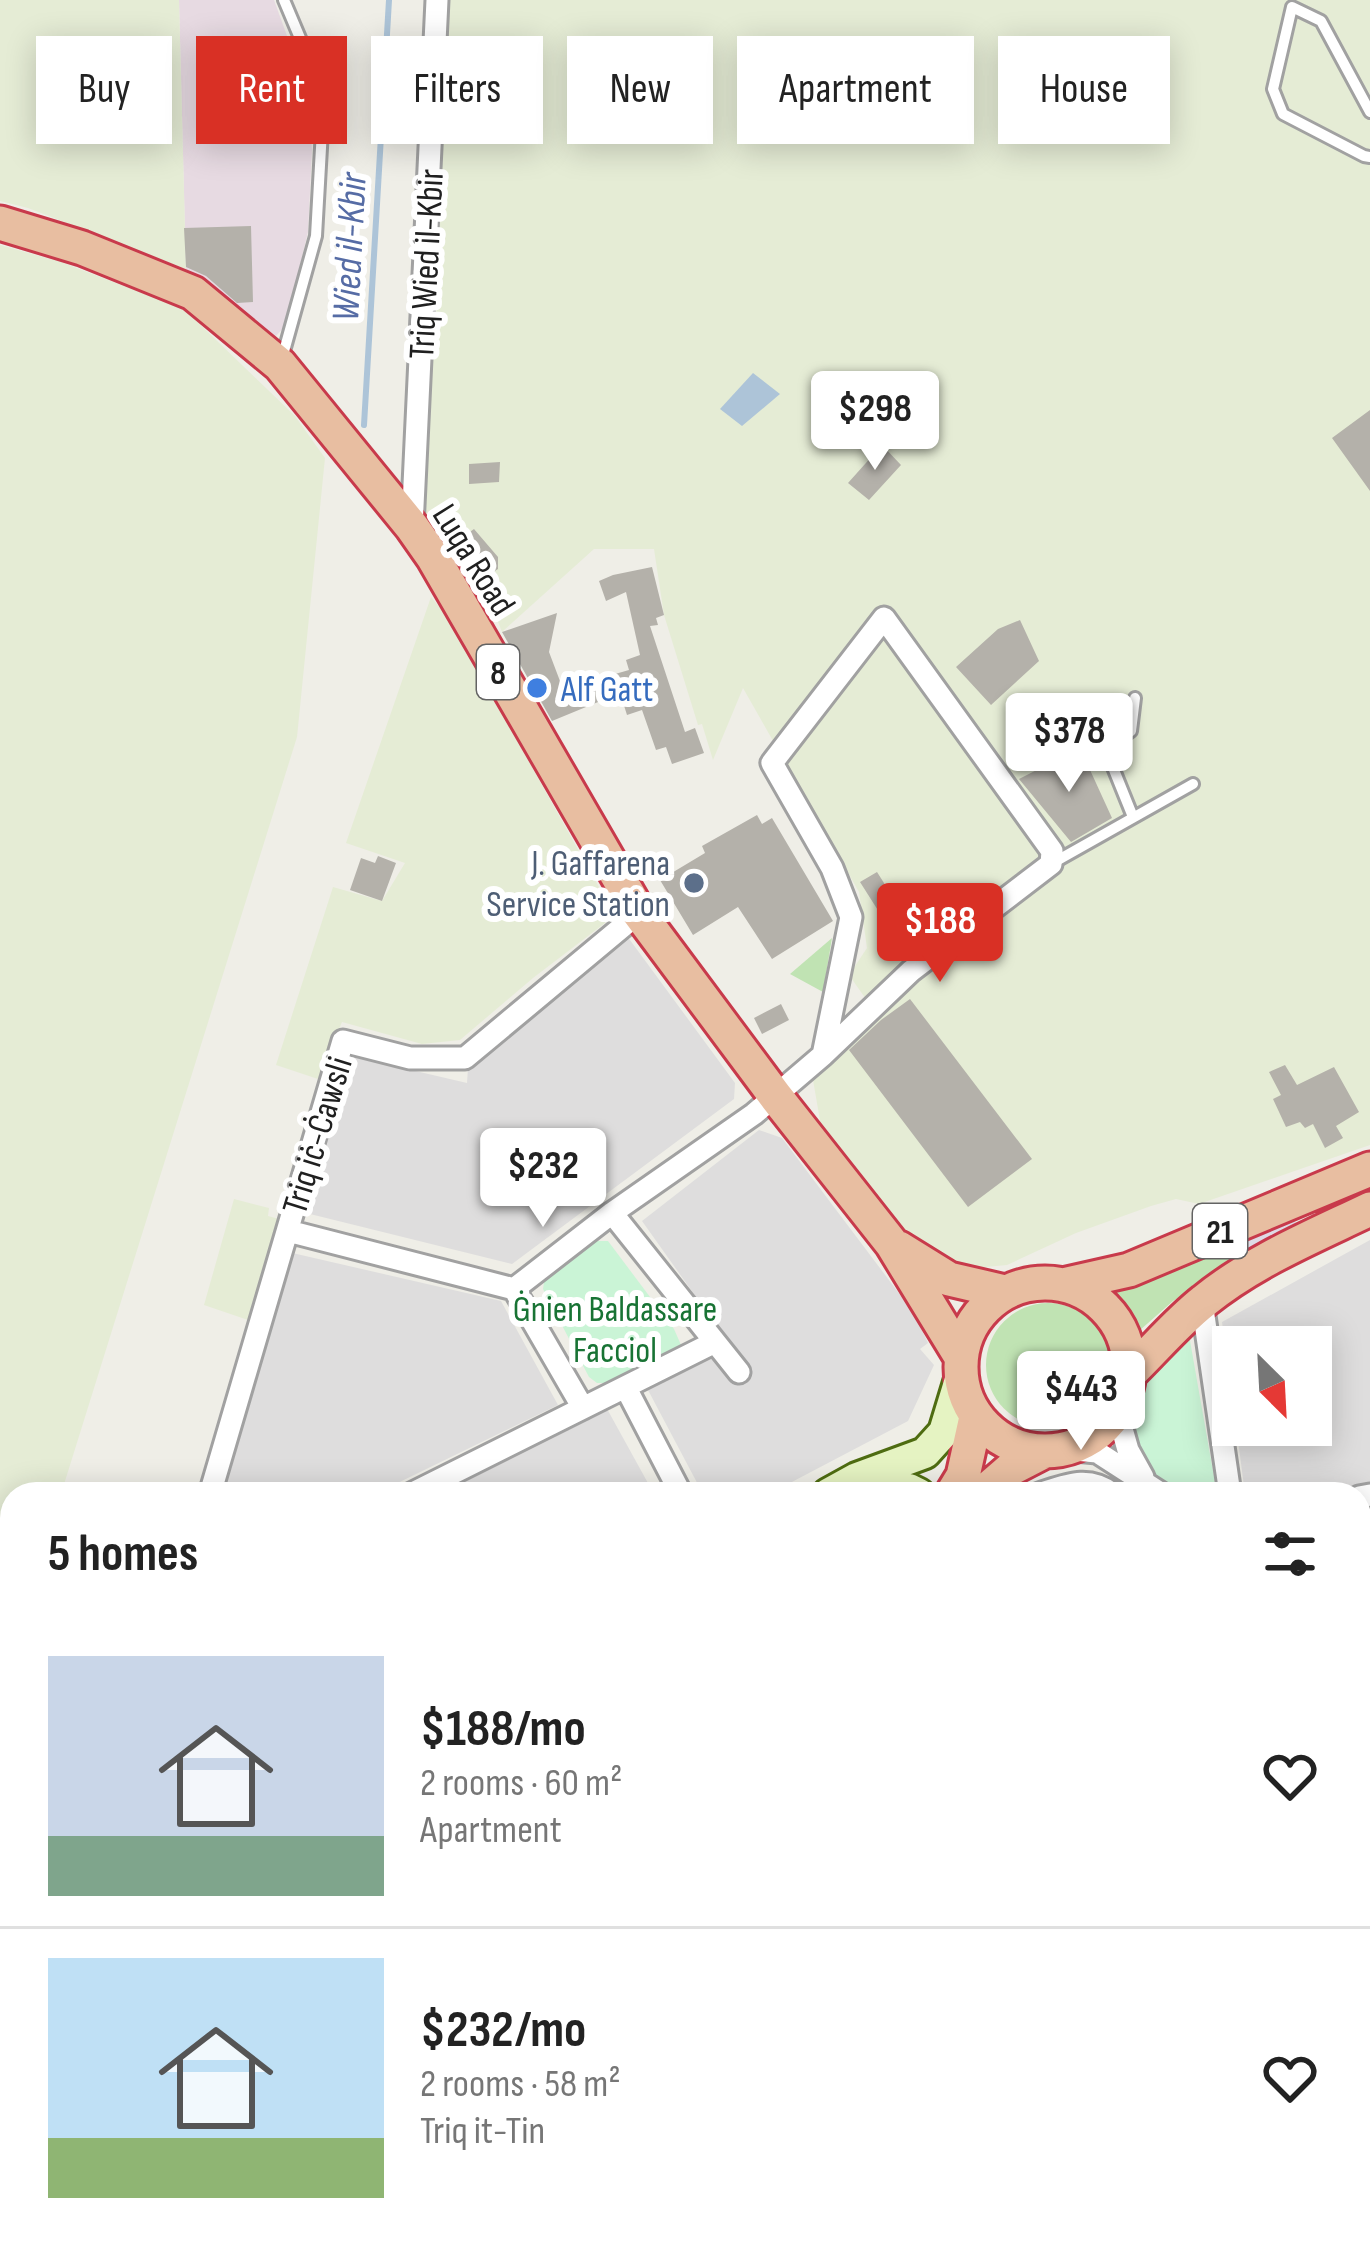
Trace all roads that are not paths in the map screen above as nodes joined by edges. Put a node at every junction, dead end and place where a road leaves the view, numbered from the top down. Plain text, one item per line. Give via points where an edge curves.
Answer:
1 (284, 0) edge
2 (437, 0) edge
3 (1370, 112) edge
4 (1370, 157) edge
5 (0, 223) edge
6 (280, 365) junction
7 (412, 527) junction
8 (1135, 698) dead end
9 (1193, 784) dead end
10 (1133, 817) junction
11 (1051, 864) junction
12 (638, 913) junction
13 (823, 1055) junction
14 (776, 1097) junction
15 (1370, 1169) edge
16 (1370, 1209) edge
17 (611, 1214) junction
18 (288, 1231) junction
19 (892, 1244) junction
20 (1067, 1284) junction
21 (514, 1289) junction
22 (1005, 1292) junction
23 (1202, 1302) junction
24 (715, 1342) junction
25 (961, 1366) junction
26 (739, 1372) dead end
27 (1130, 1374) junction
28 (626, 1388) junction
29 (583, 1408) junction
30 (1118, 1411) junction
31 (976, 1417) junction
32 (1053, 1450) junction
33 (214, 1482) edge
34 (435, 1482) edge
35 (675, 1482) edge
36 (850, 1482) edge
37 (959, 1482) edge
38 (996, 1482) edge
39 (1144, 1482) edge
40 (1149, 1482) edge
41 (1228, 1482) edge

1 - 6 lane via 324,95 316,236
2 - 7 street, Triq Wied il-Kbir
3 - 4 lane via 1321,21 1292,7 1273,89 1283,114
5 - 6 highway, Luqa Road / 8 via 193,292
6 - 7 highway, Luqa Road / 8
7 - 12 highway, Luqa Road / 8
8 - 10 lane via 1131,731 1106,750
9 - 10 lane
10 - 11 lane
11 - 13 street via 911,971
11 - 13 street via 1052,851 884,618 772,763 851,917
12 - 14 highway, Luqa Road / 8
12 - 18 street, Triq iċ-Ċawsli via 465,1058 410,1058 343,1041
13 - 14 street
14 - 17 street
14 - 19 highway, Luqa Road / 8
15 - 20 highway, 21 via 1129,1270
16 - 23 highway, 21
17 - 21 street
17 - 24 street
18 - 21 street
18 - 33 street, Triq iċ-Ċawsli
19 - 22 highway, Luqa Road / 8 via 949,1279
19 - 25 highway, Luqa Road / 8
20 - 22 highway, 8
20 - 27 highway via 1115,1318
21 - 29 street
22 - 25 highway via 974,1321
23 - 27 highway, 21
23 - 41 street
24 - 26 street
24 - 28 street
25 - 31 highway, 8
25 - 36 main road via 944,1432 925,1454
27 - 30 highway
28 - 29 street
28 - 35 street
29 - 34 street
30 - 32 highway via 1085,1442
30 - 40 street via 1128,1450
31 - 32 highway via 1014,1446
31 - 37 highway
32 - 38 highway
32 - 39 street via 1097,1452

